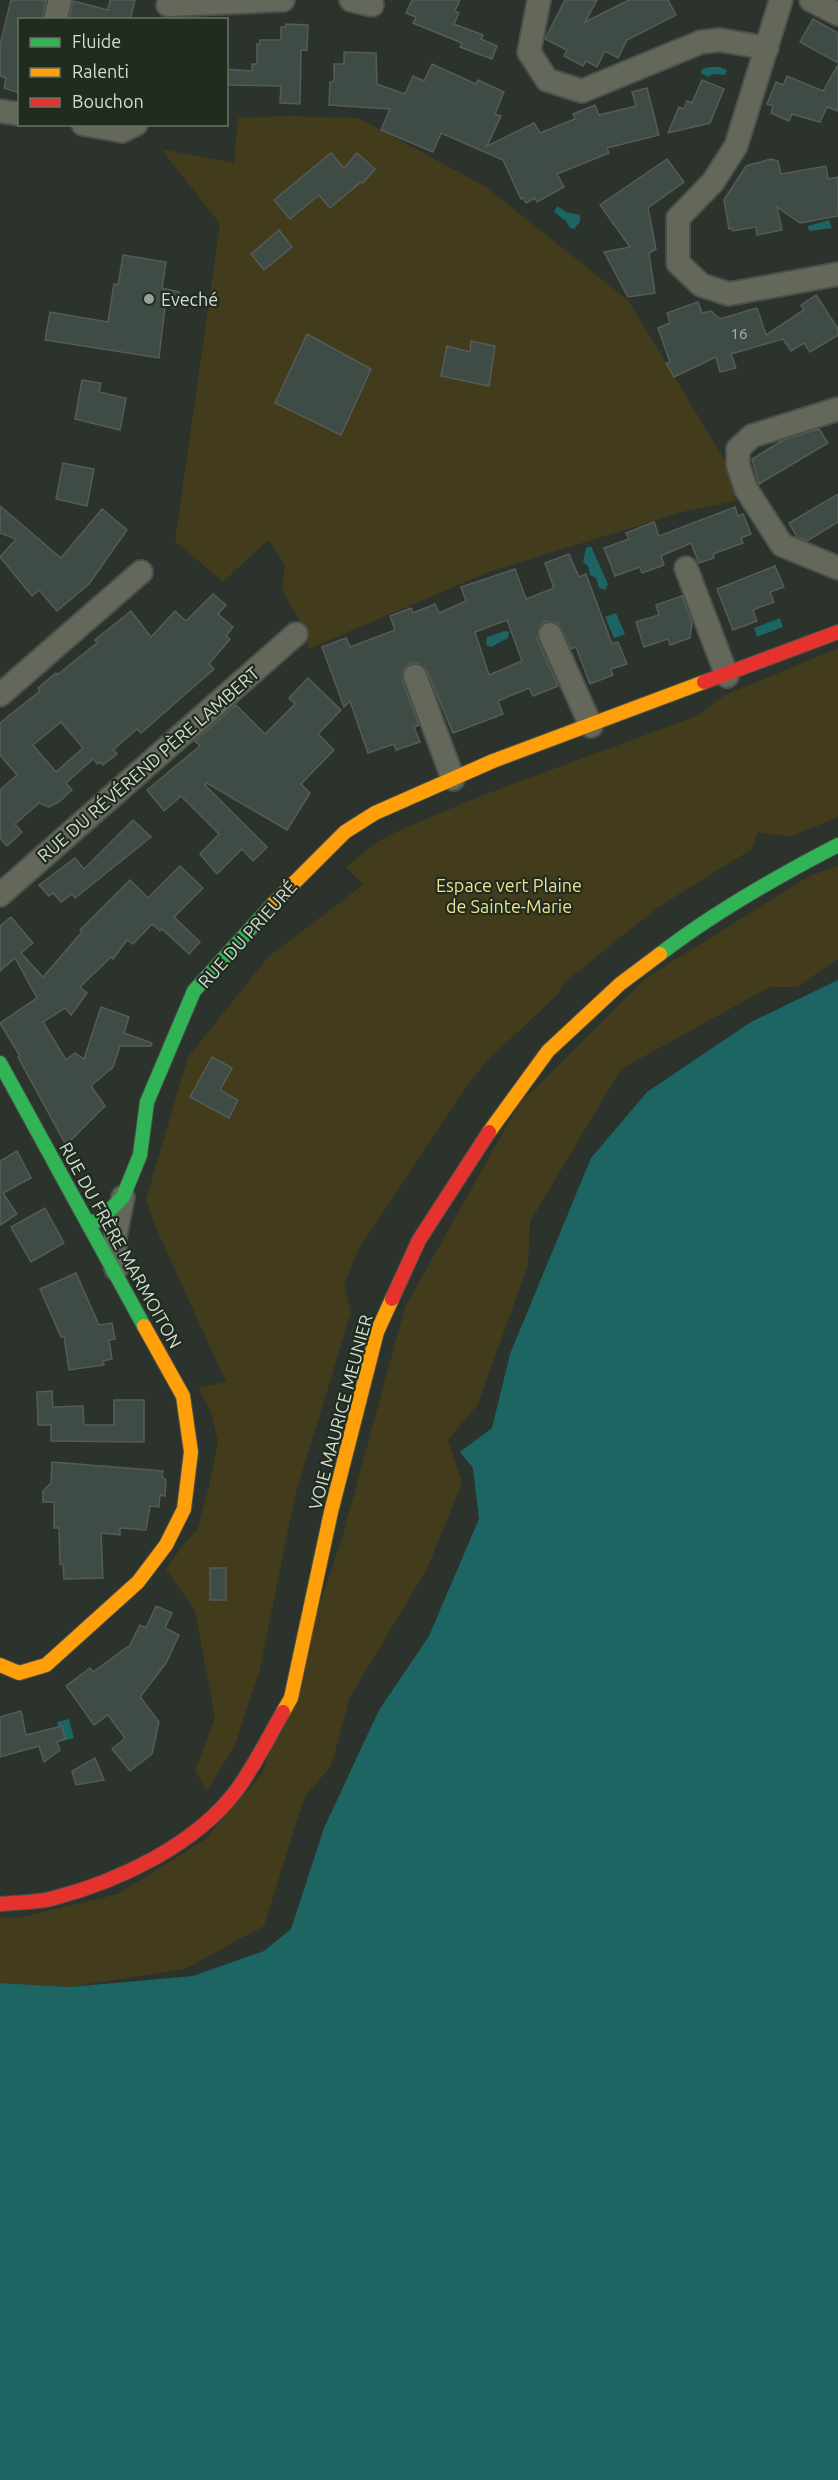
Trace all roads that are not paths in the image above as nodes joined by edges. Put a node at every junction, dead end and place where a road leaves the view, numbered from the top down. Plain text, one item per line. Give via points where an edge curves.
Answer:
1 (60, 0) edge
2 (283, 0) edge
3 (539, 0) edge
4 (781, 0) edge
5 (811, 0) edge
6 (167, 8) edge
7 (838, 14) edge
8 (56, 18) edge
9 (766, 48) junction
10 (0, 111) edge
11 (18, 114) edge
12 (106, 126) edge
13 (129, 128) edge
14 (838, 274) edge
15 (838, 409) edge
16 (686, 568) dead end
17 (838, 568) edge
18 (141, 572) dead end
19 (838, 632) edge
20 (296, 634) dead end
21 (550, 634) dead end
22 (415, 676) dead end
23 (727, 676) junction
24 (0, 695) edge
25 (591, 726) junction
26 (453, 779) junction
27 (838, 845) edge
28 (0, 895) edge
29 (0, 1063) edge
30 (123, 1197) junction
31 (88, 1223) junction
32 (117, 1277) junction
33 (0, 1665) edge
34 (0, 1904) edge

1 - 8 street
2 - 6 street
3 - 9 street via 529,52 547,80 582,91 701,42 720,40
4 - 9 street
5 - 7 street
9 - 14 street via 743,129 729,161 678,219 678,263 701,285 729,294
10 - 11 street
12 - 13 street
15 - 17 street via 752,436 738,449 738,465 746,489 782,545
16 - 23 street
18 - 24 street
19 - 23 street, RUE DU PRIEURÉ
20 - 28 street, RUE DU RÉVÉREND PÈRE LAMBERT
21 - 25 street
22 - 26 street
23 - 25 street, RUE DU PRIEURÉ
25 - 26 street, RUE DU PRIEURÉ
26 - 30 street, RUE DU PRIEURÉ via 375,813 345,832 194,991 147,1101 140,1155
27 - 34 street, VOIE MAURICE MEUNIER via 702,922 620,984 548,1051 469,1159 419,1240 377,1332 331,1512 291,1698 236,1791 198,1828 129,1872 53,1899
29 - 31 street, RUE DU FRÈRE MARMOITON
30 - 31 street, RUE DU PRIEURÉ via 100,1220
30 - 32 street, RUE DU PRIEURÉ via 115,1237
31 - 32 street, RUE DU FRÈRE MARMOITON
32 - 33 street, RUE DU FRÈRE MARMOITON via 183,1396 191,1452 184,1509 166,1545 138,1582 46,1665 19,1673

